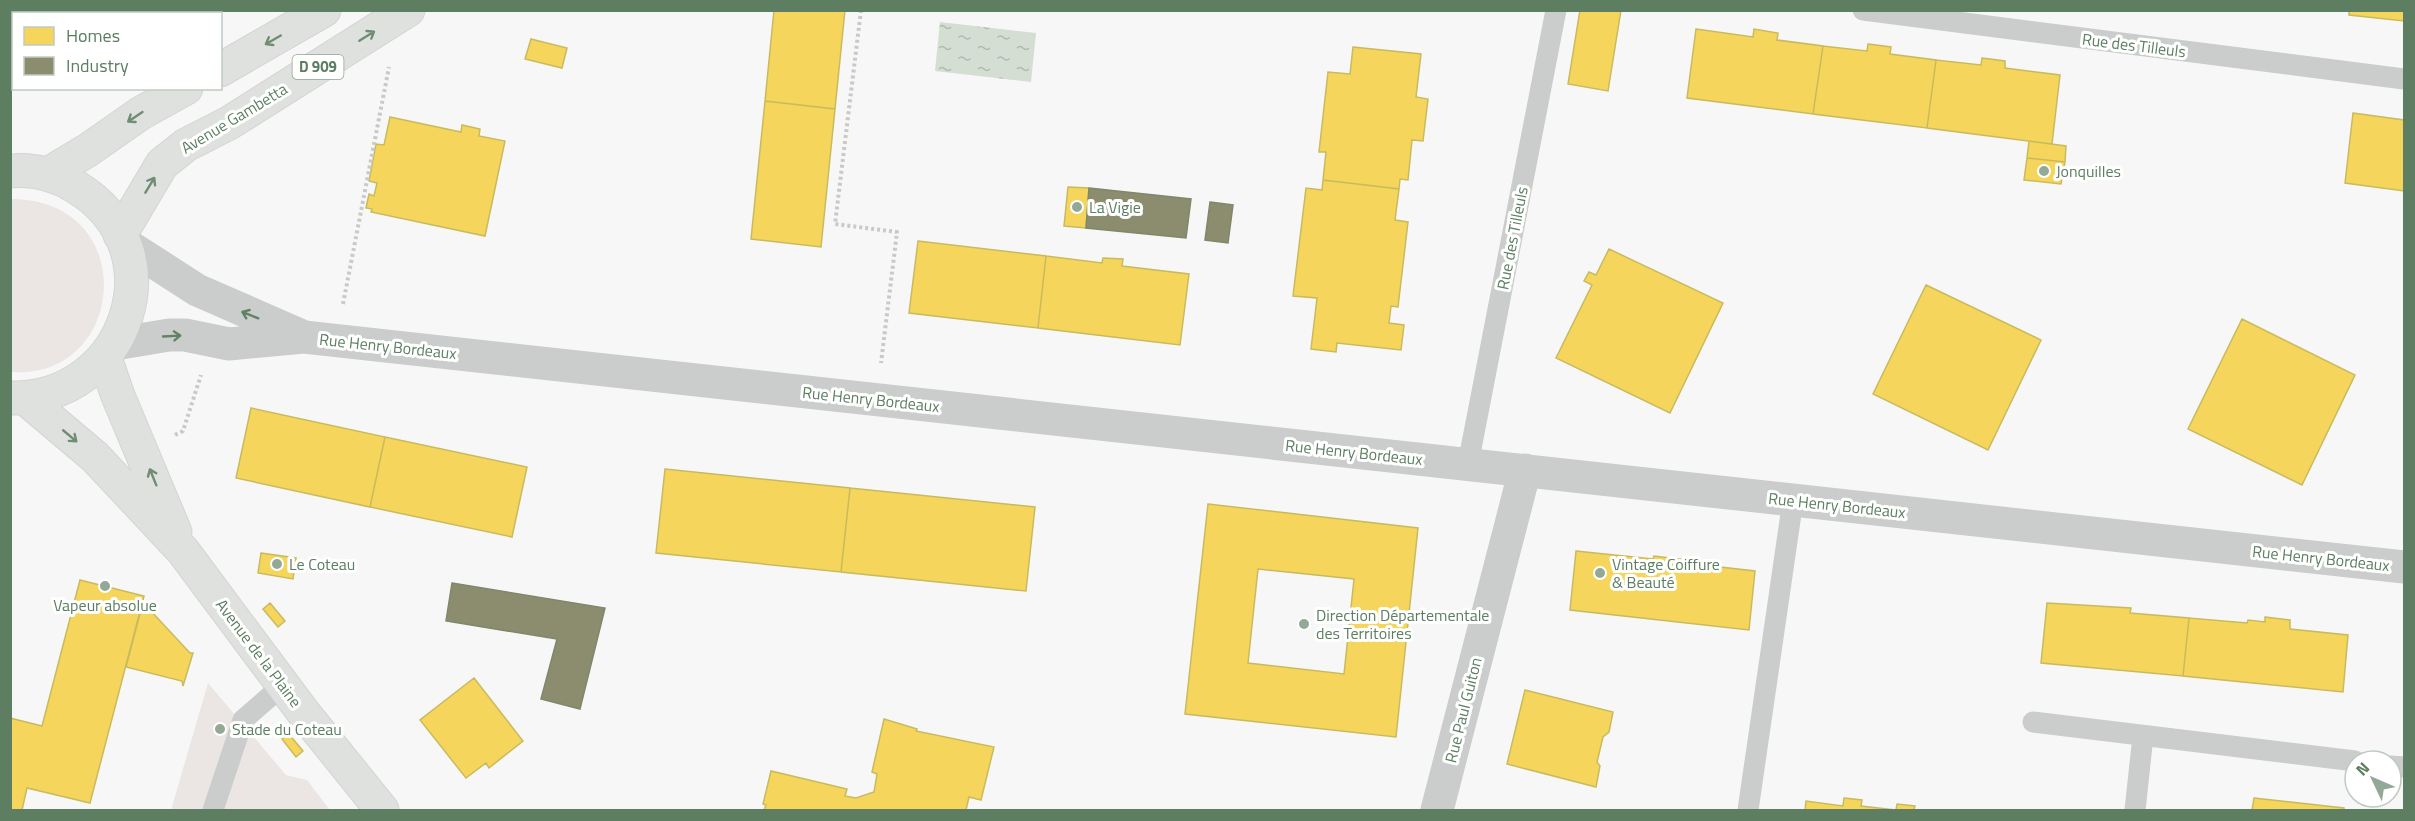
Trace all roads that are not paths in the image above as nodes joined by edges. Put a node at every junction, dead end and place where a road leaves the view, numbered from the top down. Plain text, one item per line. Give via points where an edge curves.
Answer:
1 (324, 10) edge
2 (1556, 10) edge
3 (1863, 10) edge
4 (403, 13) edge
5 (222, 69) edge
6 (2404, 79) edge
7 (182, 90) edge
8 (22, 168) edge
9 (122, 239) junction
10 (320, 339) junction
11 (110, 351) junction
12 (18, 398) edge
13 (1468, 465) junction
14 (1525, 470) junction
15 (1793, 500) junction
16 (183, 551) junction
17 (2404, 567) edge
18 (283, 685) junction
19 (2033, 722) dead end
20 (2143, 736) junction
21 (2343, 760) edge
22 (213, 810) edge
23 (382, 810) edge
24 (1437, 810) edge
25 (1748, 810) edge
26 (2135, 810) edge

1 -> 5 main road, D 909
2 - 13 lane, Rue des Tilleuls
3 - 6 lane, Rue des Tilleuls
9 -> 4 main road, Avenue Gambetta / D 909 via 162,164
7 -> 8 main road via 88,150
8 - 9 main road via 68,182 86,193 101,207
10 -> 9 street, Rue Henry Bordeaux via 197,290
9 - 11 main road via 132,284 130,306
11 -> 10 street, Rue Henry Bordeaux via 169,335 229,344
10 - 13 street, Rue Henry Bordeaux
11 - 12 main road via 79,380 62,389
16 -> 11 main road, Avenue de la Plaine via 118,396
12 -> 16 main road, Avenue de la Plaine via 95,457
13 - 14 street, Rue Henry Bordeaux
14 - 15 street, Rue Henry Bordeaux
14 - 24 street, Rue Paul Guiton
15 - 17 street, Rue Henry Bordeaux
15 - 25 lane
16 - 18 main road, Avenue de la Plaine
18 - 22 lane via 243,720
18 - 23 main road, Avenue de la Plaine
19 - 20 lane
20 - 21 lane
20 - 26 lane

